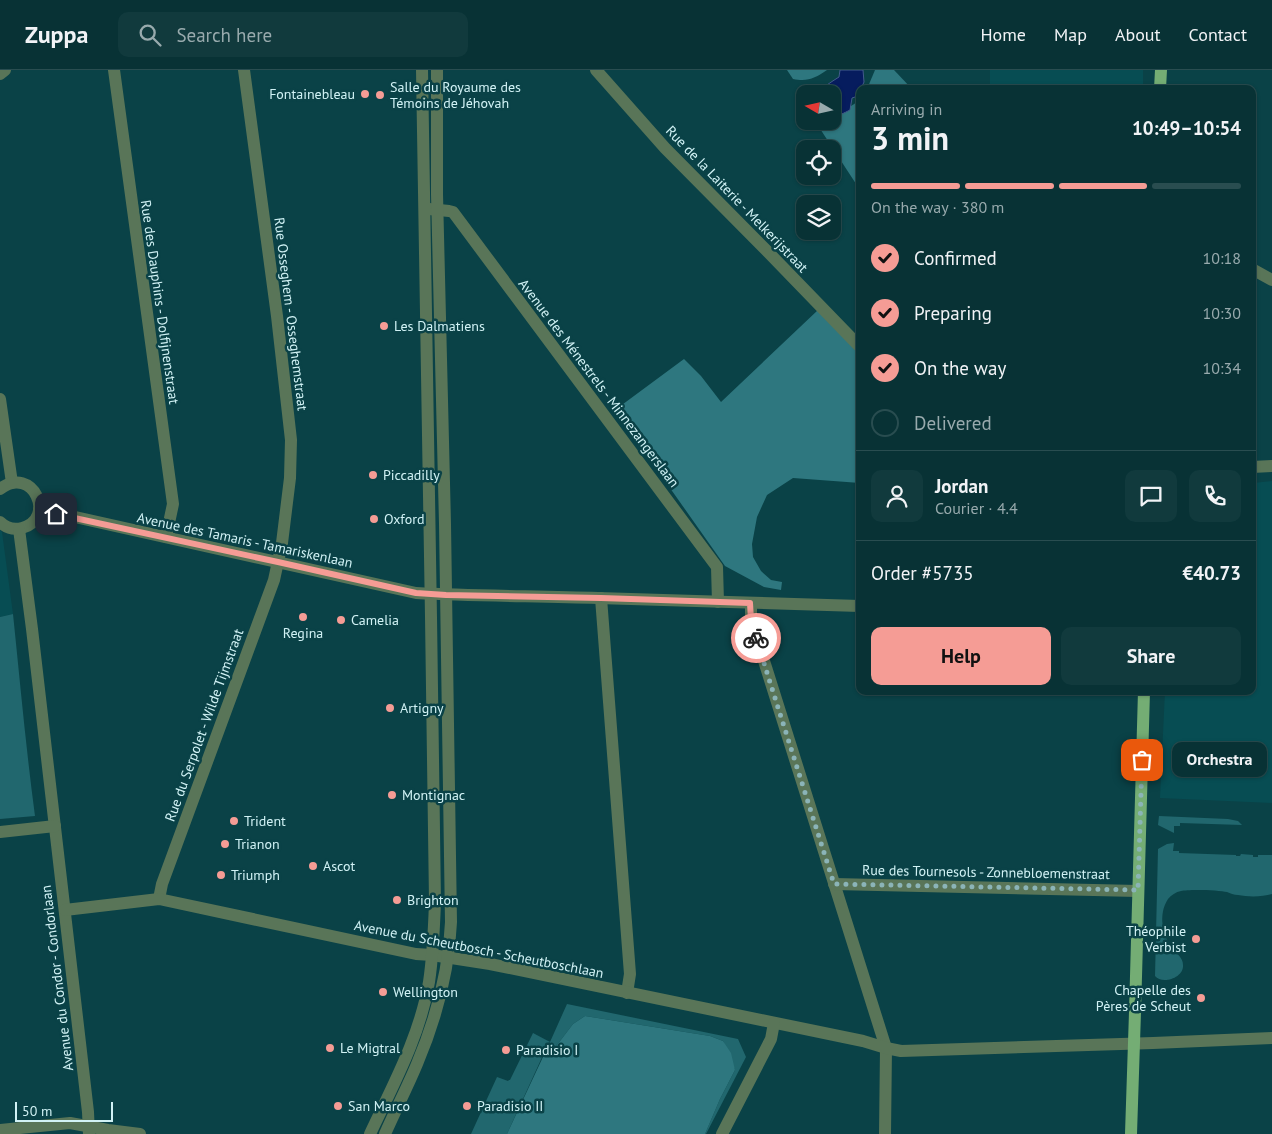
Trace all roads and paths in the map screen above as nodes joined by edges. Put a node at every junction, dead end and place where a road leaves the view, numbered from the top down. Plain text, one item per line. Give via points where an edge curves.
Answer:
1 (5, 70) edge
2 (114, 70) edge
3 (244, 70) edge
4 (422, 70) edge
5 (437, 70) edge
6 (596, 70) edge
7 (1161, 70) edge
8 (0, 74) edge
9 (1160, 85) edge
10 (424, 208) junction
11 (438, 210) junction
12 (1256, 271) edge
13 (1272, 280) edge
14 (856, 343) edge
15 (0, 399) edge
16 (1272, 466) edge
17 (1256, 467) edge
18 (12, 483) junction
19 (0, 489) edge
20 (39, 509) junction
21 (0, 522) edge
22 (20, 529) junction
23 (166, 537) junction
24 (278, 562) junction
25 (431, 594) junction
26 (446, 595) junction
27 (601, 598) junction
28 (718, 602) junction
29 (750, 603) junction
30 (856, 606) edge
31 (1144, 695) edge
32 (55, 826) junction
33 (0, 832) edge
34 (834, 884) junction
35 (1138, 890) junction
36 (159, 899) junction
37 (65, 910) junction
38 (432, 955) junction
39 (448, 957) junction
40 (627, 993) junction
41 (774, 1023) junction
42 (1272, 1038) edge
43 (1134, 1043) junction
44 (886, 1048) junction
45 (0, 1130) edge
46 (89, 1130) edge
47 (140, 1134) edge
48 (370, 1134) edge
49 (385, 1134) edge
50 (722, 1134) edge
51 (884, 1134) edge
52 (1131, 1134) edge

1 - 8 street
2 - 23 street, Rue des Dauphins - Dolfijnenstraat via 173,504
3 - 24 street, Rue Osseghem - Osseghemstraat via 291,440 290,478
4 - 10 street
5 - 11 street
6 - 14 street, Rue de la Laiterie - Melkerijstraat via 665,148
7 - 9 main road
10 - 11 street, Avenue des Ménestrels - Minnezangerslaan
10 - 25 street
11 - 26 street
11 - 28 street, Avenue des Ménestrels - Minnezangerslaan via 453,212 717,567
12 - 13 street
15 - 18 street
16 - 17 street
18 - 19 street
18 - 20 street via 29,486 39,501
20 - 22 street via 32,522
20 - 23 street, Avenue des Tamaris - Tamariskenlaan
21 - 22 street
22 - 32 street, Avenue du Condor - Condorlaan
23 - 24 street, Avenue des Tamaris - Tamariskenlaan
24 - 25 street, Avenue des Tamaris - Tamariskenlaan
24 - 36 street, Rue du Serpolet - Wilde Tijmstraat
25 - 26 street, Avenue des Tamaris - Tamariskenlaan
25 - 38 street via 435,902
26 - 27 street, Avenue des Tamaris - Tamariskenlaan
26 - 39 street via 451,922
27 - 28 street, Avenue des Tamaris - Tamariskenlaan
27 - 40 street via 630,974
28 - 29 street, Avenue des Tamaris - Tamariskenlaan
29 - 30 street, Avenue des Tamaris - Tamariskenlaan
29 - 34 street via 752,626
31 - 35 main road
32 - 33 street
32 - 37 street, Avenue du Condor - Condorlaan
34 - 35 street, Rue des Tournesols - Zonnebloemenstraat
34 - 44 street
35 - 43 main road
36 - 37 street, Avenue du Scheutbosch - Scheutboschlaan
36 - 38 street, Avenue du Scheutbosch - Scheutboschlaan
37 - 46 street, Avenue du Condor - Condorlaan
38 - 39 street, Avenue du Scheutbosch - Scheutboschlaan
38 - 48 street via 414,1038
39 - 40 street, Avenue du Scheutbosch - Scheutboschlaan
39 - 49 street via 430,1028
40 - 41 street, Avenue du Scheutbosch - Scheutboschlaan
41 - 44 street, Avenue du Scheutbosch - Scheutboschlaan
41 - 50 street via 771,1039
42 - 43 street, Avenue du Scheutbosch - Scheutboschlaan
43 - 44 street, Avenue du Scheutbosch - Scheutboschlaan via 900,1051
43 - 52 main road
44 - 51 street
45 - 46 street via 70,1122
46 - 47 street

